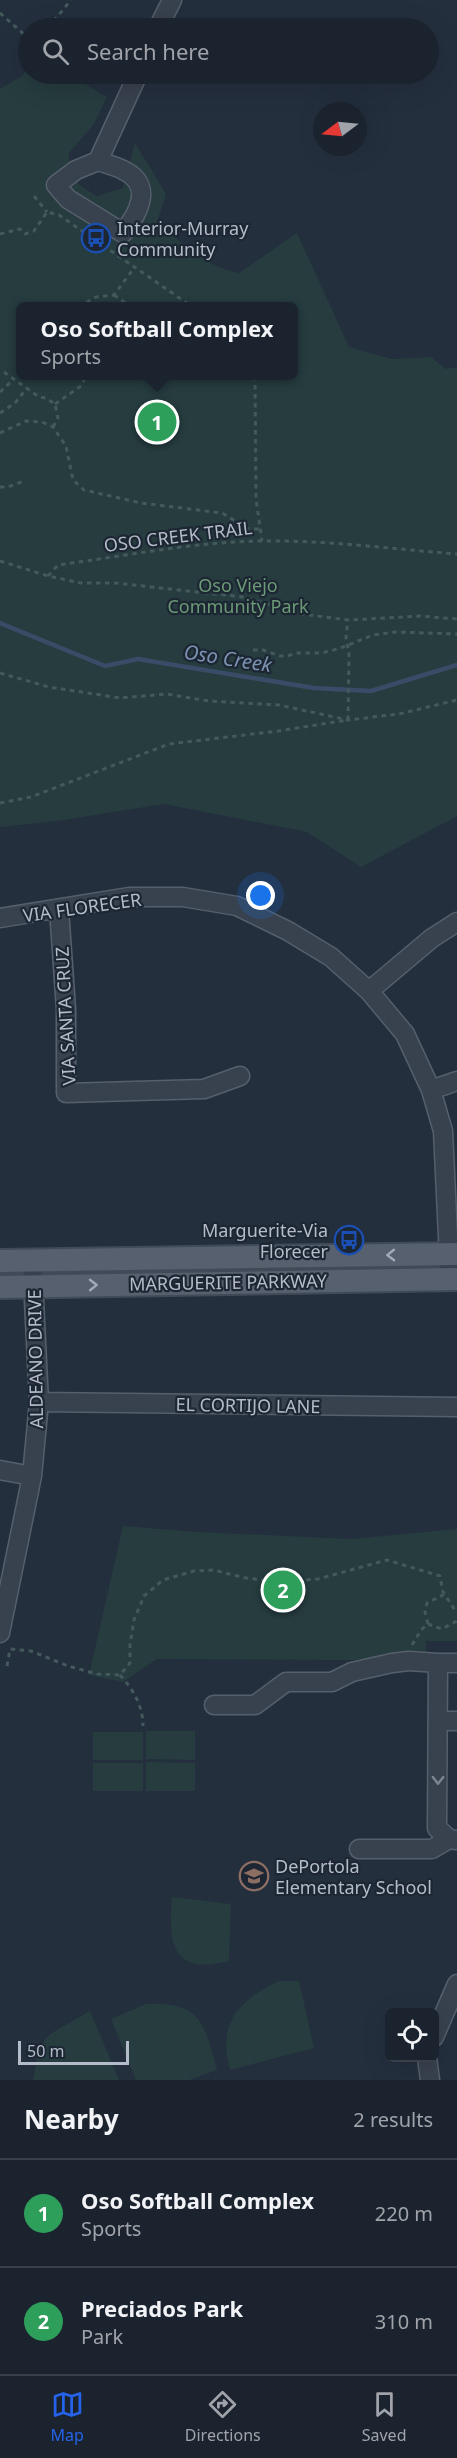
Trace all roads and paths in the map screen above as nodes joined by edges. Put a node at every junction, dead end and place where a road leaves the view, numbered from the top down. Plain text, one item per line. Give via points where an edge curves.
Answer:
1 (71, 0) edge
2 (172, 0) edge
3 (0, 13) edge
4 (56, 18) edge
5 (163, 18) edge
6 (18, 29) edge
7 (133, 84) edge
8 (98, 160) junction
9 (34, 196) dead end
10 (47, 212) junction
11 (0, 234) edge
12 (134, 268) junction
13 (114, 295) junction
14 (87, 302) edge
15 (124, 302) edge
16 (184, 302) edge
17 (4, 372) dead end
18 (14, 379) junction
19 (84, 380) edge
20 (255, 380) edge
21 (27, 388) junction
22 (0, 392) edge
23 (55, 404) junction
24 (0, 413) edge
25 (53, 427) junction
26 (0, 433) edge
27 (24, 481) dead end
28 (0, 487) edge
29 (261, 529) junction
30 (262, 541) junction
31 (457, 554) edge
32 (0, 561) edge
33 (48, 576) junction
34 (457, 619) edge
35 (348, 620) junction
36 (457, 634) edge
37 (348, 645) junction
38 (252, 650) dead end
39 (0, 673) edge
40 (457, 700) edge
41 (348, 720) junction
42 (0, 803) edge
43 (58, 909) junction
44 (0, 918) edge
45 (457, 922) edge
46 (369, 991) junction
47 (240, 1076) dead end
48 (457, 1081) edge
49 (431, 1090) junction
50 (453, 1254) edge
51 (32, 1261) junction
52 (0, 1262) edge
53 (453, 1279) edge
54 (34, 1286) junction
55 (0, 1287) edge
56 (39, 1402) junction
57 (457, 1407) edge
58 (0, 1470) edge
59 (32, 1476) junction
60 (445, 1594) junction
61 (457, 1613) edge
62 (457, 1621) edge
63 (428, 1624) junction
64 (0, 1633) edge
65 (411, 1661) junction
66 (438, 1663) junction
67 (457, 1663) edge
68 (6, 1666) dead end
69 (120, 1675) junction
70 (214, 1705) dead end
71 (439, 1721) junction
72 (457, 1721) edge
73 (143, 1726) dead end
74 (453, 1839) edge
75 (359, 1849) dead end
76 (457, 1984) edge
77 (439, 2027) edge
78 (428, 2062) edge
79 (430, 2080) edge

1 - 4 path
2 - 5 street
3 - 6 path
7 - 8 street
8 - 8 street via 56,185 68,199 123,232 140,210 138,184 127,171
9 - 10 path
10 - 11 path via 34,231 25,234 20,229
10 - 12 path via 89,234
12 - 13 path
12 - 16 path
13 - 14 path
13 - 15 path
17 - 18 path
18 - 21 path
18 - 22 path
19 - 23 path
20 - 29 path, OSO CREEK TRAIL via 256,499
21 - 23 path
21 - 24 path
23 - 25 path via 58,418
25 - 26 path via 26,421
25 - 29 path via 66,446 73,480 84,490 141,503 222,513 249,529
27 - 28 path
29 - 30 path, OSO CREEK TRAIL
30 - 31 path via 343,543
30 - 33 path, OSO CREEK TRAIL via 58,565
32 - 33 path
33 - 35 path via 81,583 243,597 302,614
34 - 35 path via 420,616
35 - 37 path
36 - 37 path via 396,632
37 - 38 path via 321,653 287,656
37 - 41 path
39 - 41 path via 49,687 120,698 166,693 209,701 279,705
40 - 41 path via 399,714
41 - 42 path via 169,744 31,797
43 - 44 street, VIA FLORECER
43 - 46 street, VIA FLORECER via 129,897 183,897 237,906 331,957
43 - 47 street, VIA SANTA CRUZ via 66,1009 66,1093 204,1089
45 - 46 street
46 - 49 street, VIA FLORECER via 405,1034
48 - 49 street
49 - 50 street, VIA FLORECER via 443,1131
50 -> 51 main road, MARGUERITE PARKWAY
50 - 53 street, VIA FLORECER
51 - 52 main road, MARGUERITE PARKWAY
51 - 54 street, ALDEANO DRIVE
54 -> 53 main road, MARGUERITE PARKWAY
54 - 55 main road, MARGUERITE PARKWAY
54 - 56 street, ALDEANO DRIVE
56 - 57 street, EL CORTIJO LANE
56 - 59 street, ALDEANO DRIVE
58 - 59 street
59 - 64 street, ALDEANO DRIVE
60 - 61 path
60 - 63 path via 425,1606
60 - 69 path via 440,1576 387,1560 318,1579 282,1582 213,1570 194,1571 163,1580 144,1596 134,1620 130,1663
62 - 63 path via 442,1629
63 - 65 path via 414,1639
65 - 66 street
65 - 70 street via 352,1672 332,1682 286,1682 255,1705
66 - 67 street
66 - 71 street
68 - 69 path via 10,1649 97,1674
69 - 73 path via 139,1704
71 - 72 street
71 -> 74 street via 437,1828
74 - 75 street via 432,1850
76 - 77 street
78 - 79 street

